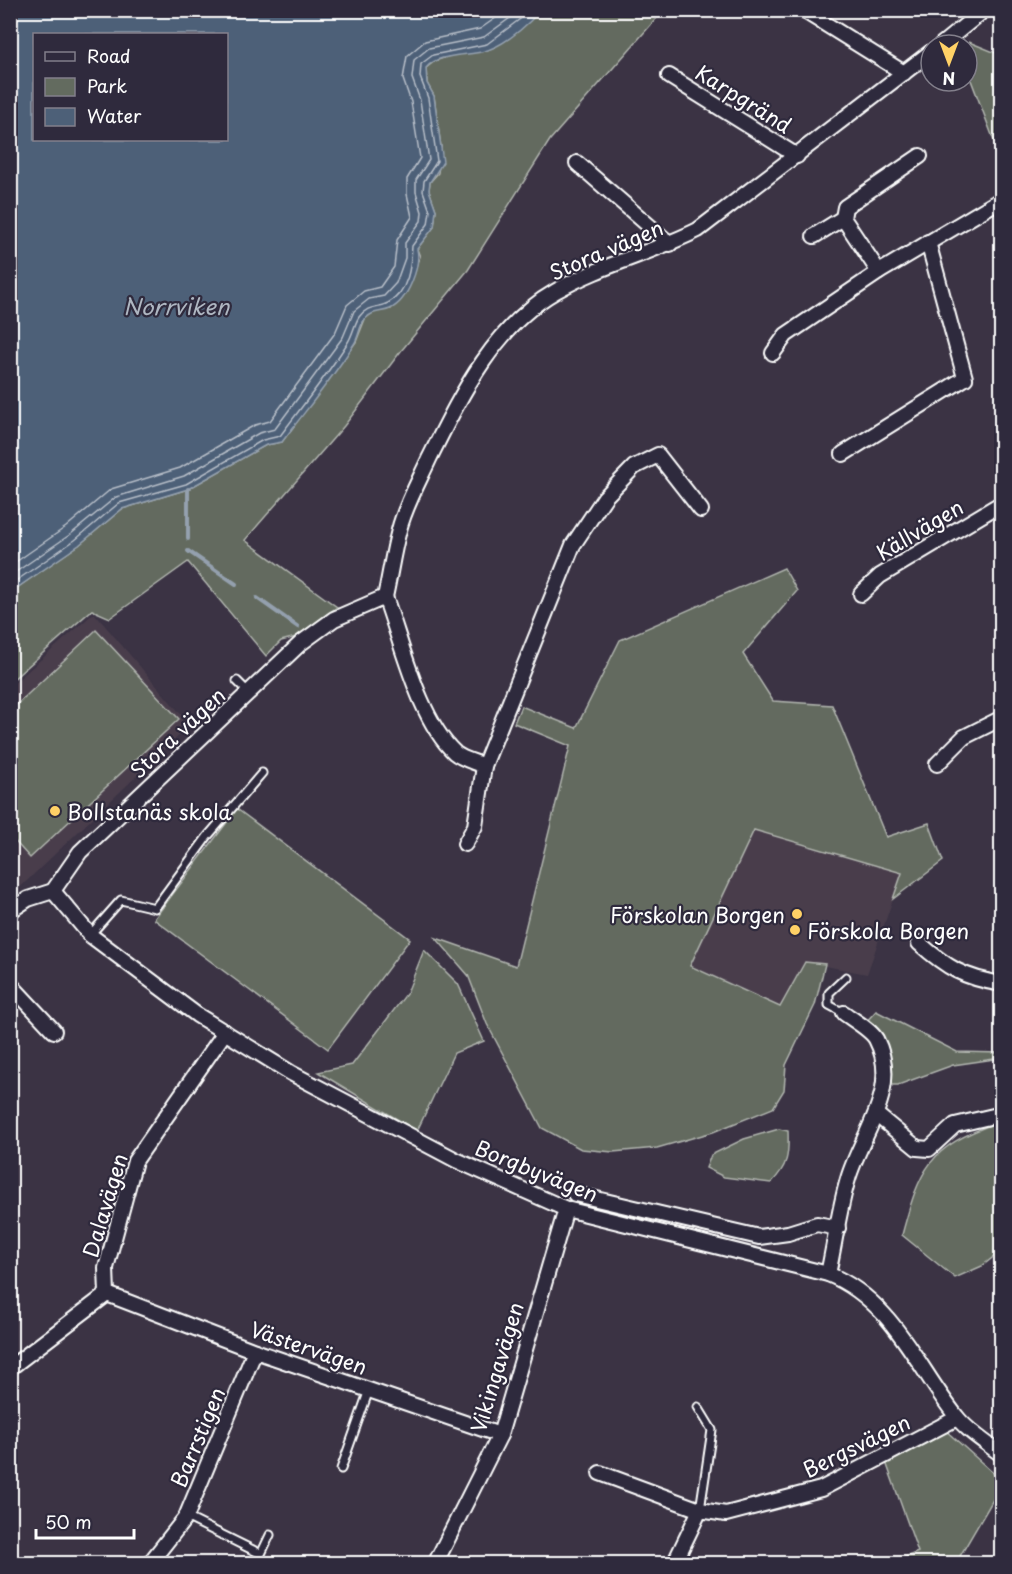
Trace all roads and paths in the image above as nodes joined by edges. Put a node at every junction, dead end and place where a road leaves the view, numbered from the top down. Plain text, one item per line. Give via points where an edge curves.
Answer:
1 (803, 10) edge
2 (984, 10) edge
3 (956, 33) edge
4 (919, 61) edge
5 (904, 73) junction
6 (669, 76) dead end
7 (796, 156) junction
8 (920, 156) dead end
9 (577, 163) dead end
10 (1002, 199) edge
11 (843, 219) junction
12 (814, 236) dead end
13 (927, 242) junction
14 (670, 244) junction
15 (879, 272) junction
16 (773, 353) dead end
17 (843, 454) dead end
18 (1002, 504) edge
19 (701, 510) dead end
20 (861, 594) dead end
21 (385, 597) junction
22 (237, 681) dead end
23 (249, 693) junction
24 (1002, 718) edge
25 (937, 764) dead end
26 (484, 766) junction
27 (262, 772) dead end
28 (465, 844) dead end
29 (53, 891) junction
30 (10, 911) edge
31 (90, 935) junction
32 (919, 943) dead end
33 (846, 976) dead end
34 (10, 984) edge
35 (1002, 984) edge
36 (844, 1013) joint
37 (54, 1031) dead end
38 (225, 1032) junction
39 (1002, 1114) edge
40 (877, 1115) junction
41 (575, 1194) dead end
42 (566, 1209) junction
43 (838, 1228) junction
44 (828, 1274) junction
45 (106, 1294) junction
46 (255, 1351) junction
47 (10, 1368) edge
48 (369, 1390) junction
49 (698, 1407) dead end
50 (957, 1418) junction
51 (500, 1434) junction
52 (1002, 1455) edge
53 (341, 1469) dead end
54 (600, 1473) dead end
55 (700, 1510) junction
56 (186, 1517) junction
57 (270, 1535) dead end
58 (153, 1562) edge
59 (435, 1563) edge
60 (674, 1563) edge

1 - 5 street
2 - 3 street
4 - 5 street, Stora vägen
5 - 7 street, Stora vägen
6 - 7 street, Karpgränd
7 - 14 street, Stora vägen via 698,231
8 - 11 street via 845,207
9 - 14 street
10 - 13 street
11 - 12 street
11 - 15 street
13 - 15 street
13 - 17 street via 965,378
14 - 21 street, Stora vägen via 584,276 553,292 513,326 486,356 453,410 399,528
15 - 16 street via 786,335
18 - 20 street, Källvägen via 880,576
19 - 26 street via 658,454 633,467 605,497 573,545
21 - 23 street, Stora vägen via 334,619 301,643
21 - 26 street via 437,734 457,755
22 - 23 lane
23 - 29 street, Stora vägen via 80,852
24 - 25 street via 964,737
26 - 28 street via 476,825
27 - 31 lane via 207,837 155,908 121,900
29 - 30 street via 28,899
29 - 31 street, Borgbyvägen
31 - 38 street, Borgbyvägen
32 - 35 street via 945,966 974,980
33 - 36 lane via 829,993 829,1005
34 - 37 street
36 - 40 street via 875,1038 880,1053 883,1087
38 - 42 street, Borgbyvägen via 372,1117 474,1169
38 - 45 street, Dalavägen via 135,1161 106,1268
39 - 40 street via 956,1125 929,1149 917,1148
40 - 43 street via 848,1178
41 - 43 street via 759,1237 817,1224
42 - 44 street, Borgbyvägen
42 - 51 street, Vikingavägen
43 - 44 street
44 - 50 street, Borgbyvägen via 869,1297 893,1323
45 - 46 street, Västervägen
45 - 47 street
46 - 48 street, Västervägen
46 - 56 street, Barrstigen
48 - 51 street, Västervägen
48 - 53 lane
49 - 55 lane via 712,1430
50 - 52 street, Borgbyvägen
50 - 55 street, Bergsvägen via 821,1490 726,1514
51 - 59 street, Vikingavägen
54 - 55 street, Bergsvägen
55 - 60 street
56 - 57 lane via 261,1554
56 - 58 street, Barrstigen

